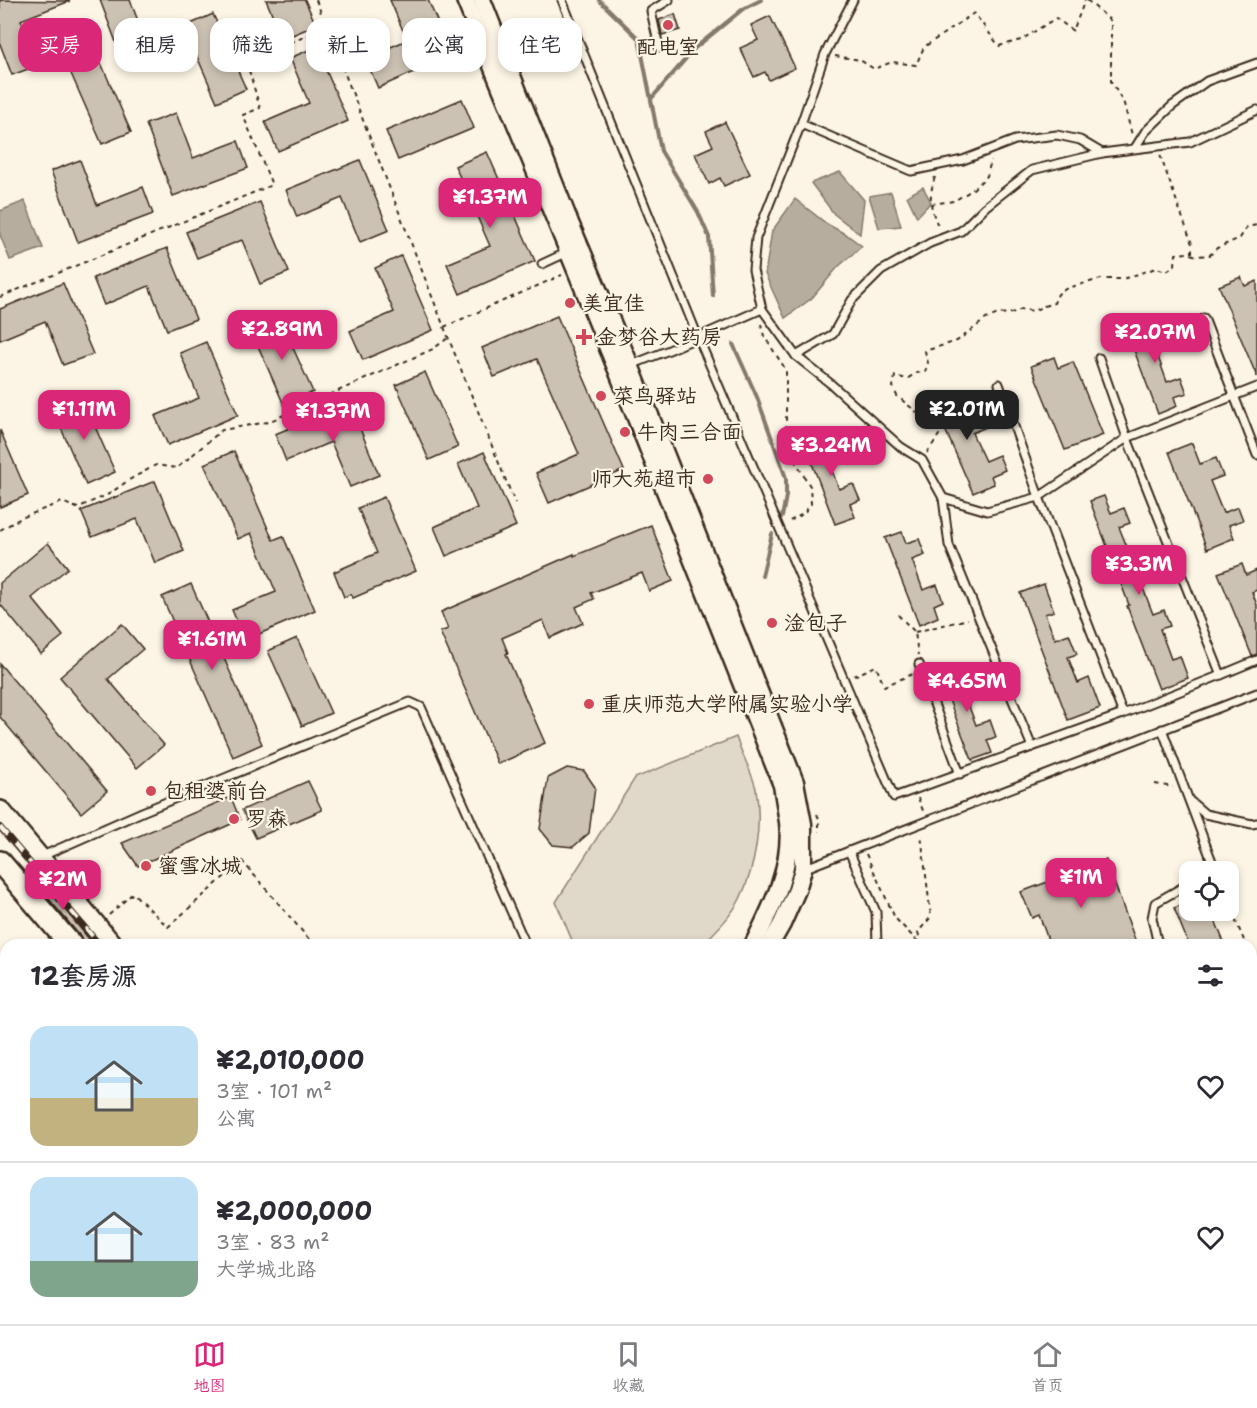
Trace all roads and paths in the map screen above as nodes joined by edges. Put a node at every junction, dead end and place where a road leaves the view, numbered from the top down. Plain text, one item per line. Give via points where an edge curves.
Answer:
1 (316, 0) edge
2 (465, 0) edge
3 (482, 0) edge
4 (562, 0) edge
5 (669, 0) edge
6 (853, 0) edge
7 (1086, 0) edge
8 (323, 18) edge
9 (306, 36) edge
10 (659, 47) dead end
11 (825, 54) junction
12 (1257, 63) edge
13 (344, 72) edge
14 (1257, 110) edge
15 (801, 124) junction
16 (1005, 144) junction
17 (1136, 148) junction
18 (1102, 153) junction
19 (939, 165) junction
20 (1165, 167) dead end
21 (932, 204) junction
22 (1257, 225) edge
23 (944, 238) junction
24 (568, 252) junction
25 (1192, 255) junction
26 (542, 264) dead end
27 (576, 269) junction
28 (0, 297) edge
29 (763, 311) junction
30 (1204, 318) dead end
31 (444, 327) junction
32 (698, 337) junction
33 (448, 338) junction
34 (796, 356) junction
35 (1099, 357) dead end
36 (624, 368) junction
37 (999, 384) dead end
38 (1257, 387) edge
39 (1234, 395) junction
40 (1127, 438) junction
41 (1257, 455) edge
42 (922, 460) junction
43 (1039, 497) junction
44 (943, 498) junction
45 (515, 503) dead end
46 (779, 526) junction
47 (0, 530) edge
48 (898, 615) dead end
49 (979, 616) junction
50 (915, 632) junction
51 (1257, 660) edge
52 (920, 667) junction
53 (1221, 675) junction
54 (844, 681) junction
55 (1257, 693) edge
56 (1123, 714) junction
57 (1162, 729) junction
58 (1032, 747) junction
59 (960, 774) junction
60 (1155, 784) dead end
61 (1185, 789) junction
62 (915, 790) junction
63 (1189, 800) junction
64 (0, 812) edge
65 (927, 820) junction
66 (1257, 823) edge
67 (862, 846) junction
68 (849, 851) junction
69 (38, 858) junction
70 (1211, 861) edge
71 (0, 862) edge
72 (803, 869) junction
73 (1179, 889) edge
74 (1236, 921) edge
75 (96, 927) junction
76 (63, 939) edge
77 (106, 939) edge
78 (309, 939) edge
79 (523, 939) edge
80 (756, 939) edge
81 (773, 939) edge
82 (877, 939) edge
83 (915, 939) edge
84 (920, 939) edge
85 (1157, 939) edge
86 (1243, 939) edge

1 - 8 path
2 - 24 street
3 - 36 street
4 - 32 lane
5 - 10 lane via 651,10
6 - 11 lane
7 - 11 path via 1072,31 1056,18 1021,40 999,46 974,13 924,47 916,64 892,62 873,69 860,60
7 - 17 path via 1111,21 1111,81 1124,104
9 - 28 path via 246,60 260,108 243,115 272,184
11 - 15 lane
12 - 17 lane via 1207,81 1145,132
13 - 31 path
14 - 17 lane via 1190,142
15 - 19 lane via 911,171
15 - 29 lane via 756,238 753,270
16 - 18 lane via 1057,135 1080,140
16 - 19 lane
16 - 21 path via 992,158 987,176 972,190 954,201
17 - 18 lane
18 - 23 lane via 1032,170 961,231
19 - 21 path via 930,191
20 - 25 path via 1192,244
21 - 23 path
22 - 25 path via 1247,227 1240,238 1210,255
23 - 34 lane via 881,271 852,300 833,333
24 - 26 lane
24 - 27 street
25 - 42 path via 1176,254 1175,266 1167,271 1156,268 1123,279 1101,279 1067,288 1054,303 1033,312 1022,309 998,314 957,341 925,351 926,372 916,372 907,379 895,376 893,387 897,396 941,432
27 - 31 path
27 - 36 street
29 - 32 lane
29 - 34 lane
29 - 46 path via 759,318 764,336 786,370 786,438 810,486 811,504 802,514
30 - 39 lane
31 - 33 path
32 - 36 lane
32 - 46 lane
33 - 45 path
33 - 47 path via 433,349 268,423 222,430 177,468 156,465 109,494 77,508 62,502
34 - 42 lane via 901,447
35 - 40 lane
36 - 72 street via 795,782 803,824
36 - 80 street via 782,785 788,824 787,860
37 - 43 lane
38 - 39 lane
39 - 40 lane
39 - 41 lane
40 - 43 lane
40 - 53 lane
42 - 44 lane
43 - 44 lane via 987,511
43 - 56 lane
44 - 49 lane via 950,545
46 - 54 lane
48 - 50 path
49 - 50 path
49 - 58 lane
50 - 52 path
51 - 53 lane
52 - 54 path via 884,686 876,666
52 - 59 lane
53 - 56 lane
54 - 62 lane via 894,797
55 - 57 lane
56 - 58 lane
57 - 61 lane
57 - 65 lane
58 - 59 lane
59 - 62 lane
60 - 61 path
61 - 63 lane
62 - 65 path
63 - 66 lane via 1205,814
63 - 70 lane
64 - 69 main road
65 - 67 lane
65 - 84 path via 921,834 932,917 918,932
67 - 68 lane
67 - 83 path via 895,918
68 - 72 lane
68 - 82 lane via 876,912
69 - 75 main road
69 - 79 lane via 410,702 421,707
71 - 76 main road
72 - 81 street
73 - 85 lane via 1155,903 1152,918
74 - 86 path
75 - 77 main road
75 - 78 path via 133,893 168,927 242,861

